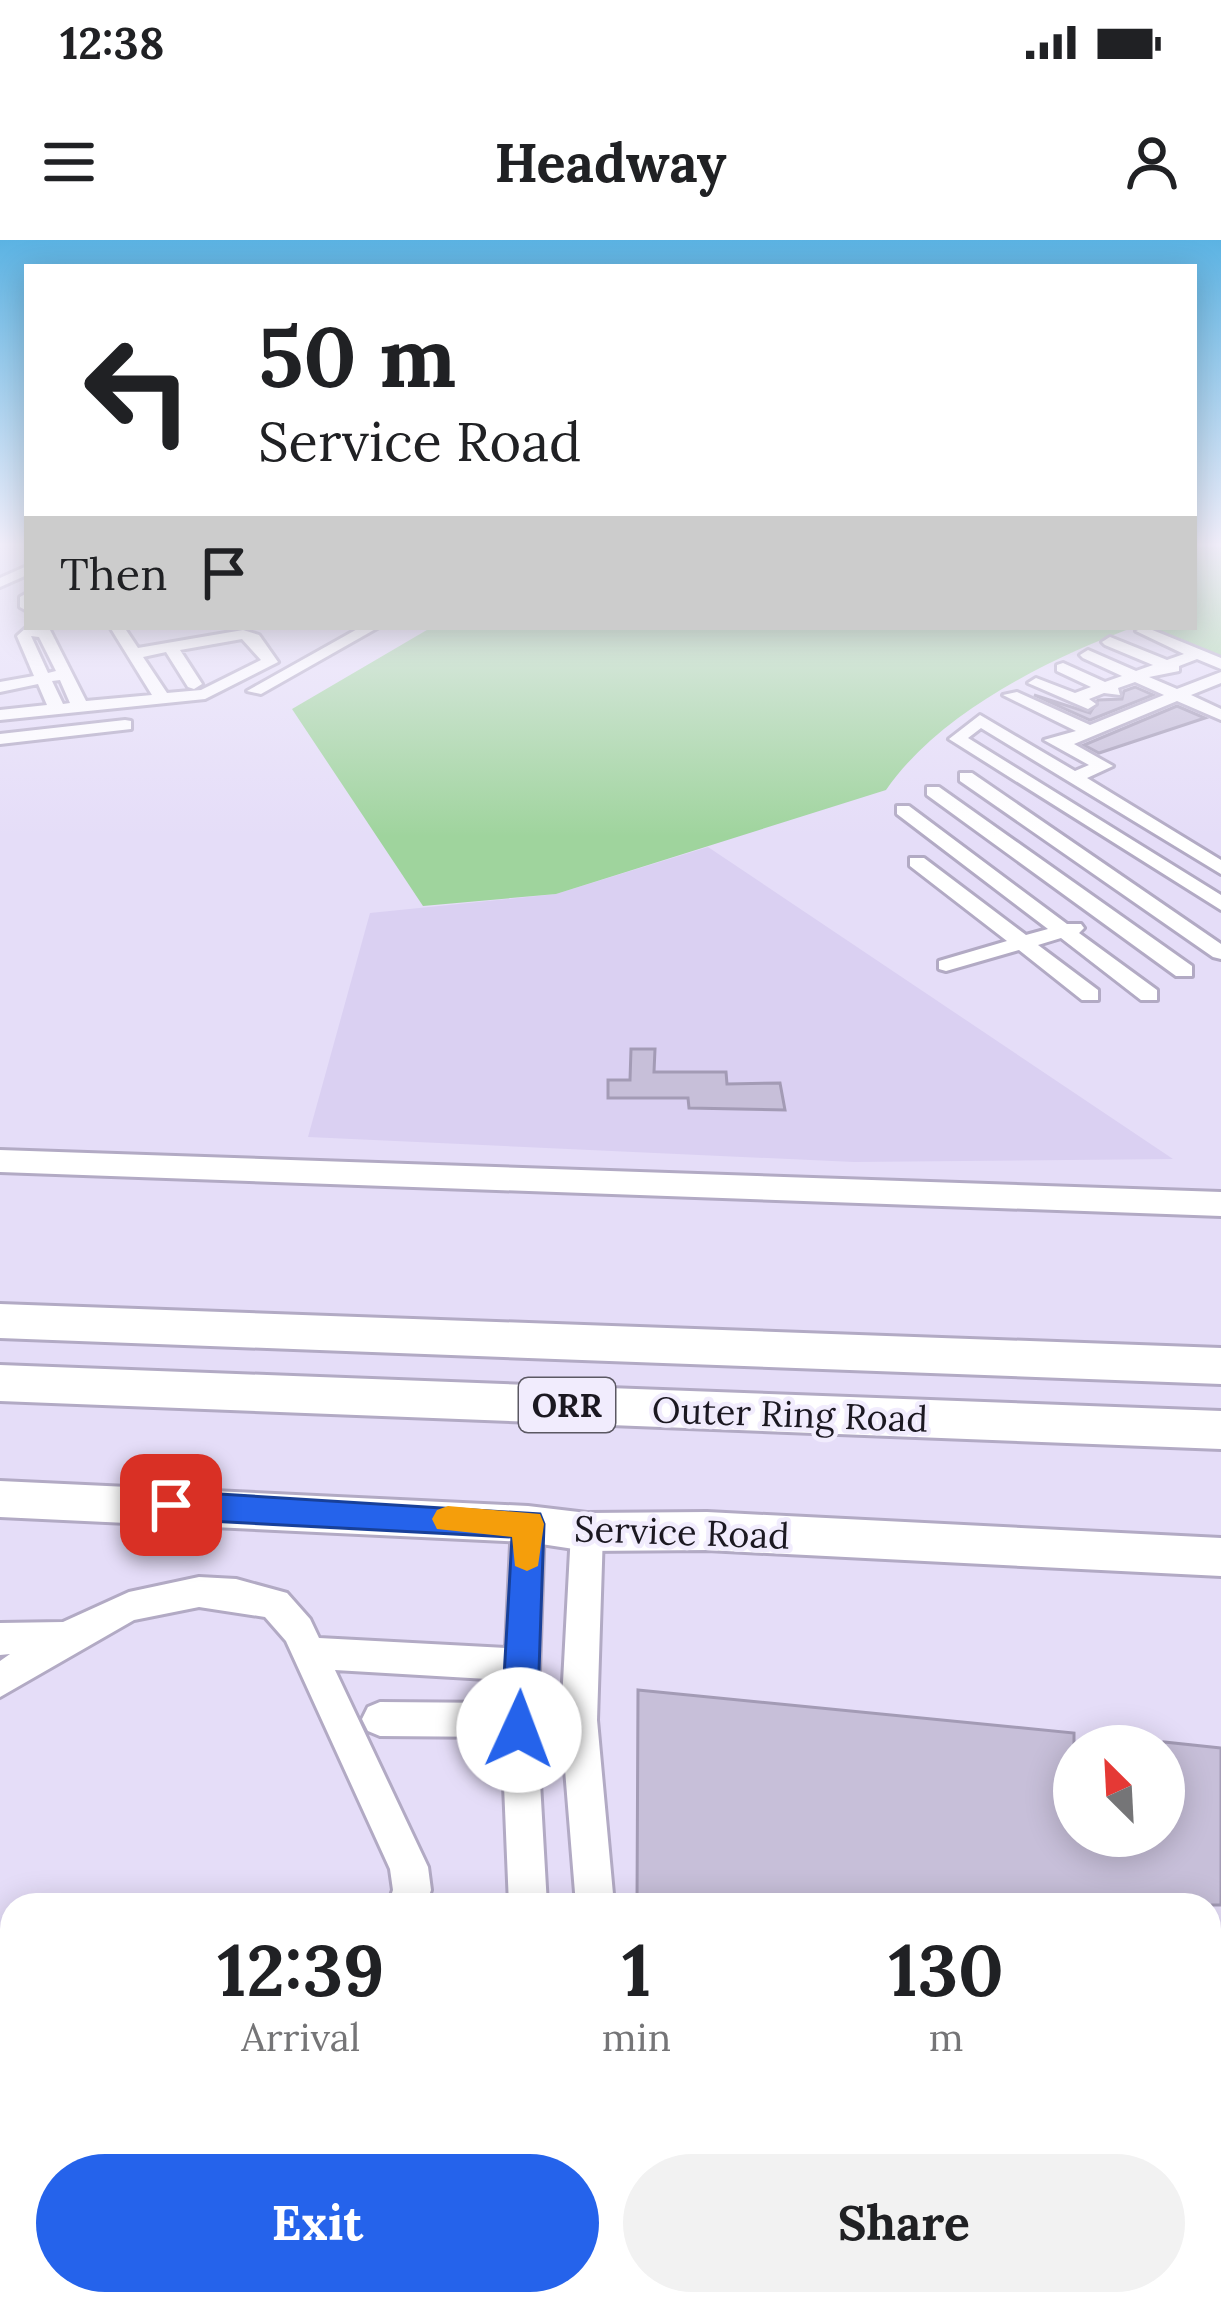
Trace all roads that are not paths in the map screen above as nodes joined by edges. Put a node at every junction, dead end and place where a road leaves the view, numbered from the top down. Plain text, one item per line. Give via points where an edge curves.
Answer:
1 (28, 644) edge
2 (50, 644) edge
3 (127, 644) edge
4 (204, 644) edge
5 (255, 644) edge
6 (341, 644) edge
7 (1118, 644) edge
8 (1174, 644) edge
9 (162, 652) junction
10 (133, 653) junction
11 (1198, 654) junction
12 (1088, 655) dead end
13 (1221, 664) edge
14 (1167, 665) junction
15 (264, 666) junction
16 (1064, 668) dead end
17 (288, 673) junction
18 (65, 674) junction
19 (1134, 675) junction
20 (1036, 683) dead end
21 (1214, 684) edge
22 (46, 685) junction
23 (238, 686) junction
24 (0, 687) edge
25 (1104, 687) junction
26 (1011, 695) dead end
27 (1176, 695) junction
28 (1073, 699) junction
29 (0, 700) edge
30 (163, 700) junction
31 (1147, 706) junction
32 (81, 708) junction
33 (58, 711) junction
34 (0, 715) edge
35 (1221, 715) edge
36 (1119, 717) junction
37 (124, 725) dead end
38 (1032, 731) dead end
39 (1089, 731) junction
40 (0, 739) edge
41 (1060, 744) junction
42 (966, 777) dead end
43 (1074, 777) junction
44 (933, 791) dead end
45 (903, 810) dead end
46 (917, 862) dead end
47 (1221, 868) edge
48 (1211, 889) edge
49 (1154, 904) junction
50 (1221, 904) edge
51 (1112, 917) junction
52 (1063, 931) junction
53 (1024, 942) junction
54 (1220, 953) edge
55 (946, 965) dead end
56 (1184, 971) dead end
57 (1090, 994) dead end
58 (1149, 995) dead end
59 (0, 1161) edge
60 (1221, 1204) edge
61 (0, 1321) edge
62 (1221, 1366) edge
63 (0, 1383) edge
64 (1221, 1430) edge
65 (0, 1499) edge
66 (528, 1524) junction
67 (587, 1532) junction
68 (1221, 1557) edge
69 (68, 1637) junction
70 (0, 1639) edge
71 (308, 1653) junction
72 (522, 1665) junction
73 (0, 1681) edge
74 (380, 1719) dead end
75 (520, 1720) junction
76 (411, 1893) edge
77 (527, 1893) edge
78 (594, 1893) edge

1 - 22 street
2 - 18 street
3 - 10 street
4 - 9 street
5 - 15 street via 269,662
6 - 17 street
7 - 14 street
8 - 11 street
9 - 10 street
9 - 23 street via 167,677
10 - 30 street
11 - 13 street
11 - 14 street
12 - 19 street
14 - 19 street
14 - 21 street
15 - 17 street
15 - 23 street
16 - 25 street
17 - 23 street via 263,686
18 - 22 street
18 - 32 street
19 - 25 street
19 - 27 street
20 - 28 street
21 - 27 street
22 - 24 street
22 - 29 street
22 - 33 street
23 - 30 street
25 - 28 street
25 - 31 street
26 - 39 street
27 - 31 street
27 - 35 street
28 - 36 street
30 - 32 street
31 - 36 street
32 - 33 street
33 - 34 street
36 - 39 street
37 - 40 street
38 - 41 street
39 - 41 street
41 - 43 street via 1104,766
42 - 49 street
43 - 47 street
43 - 48 street via 980,720 958,739
44 - 51 street
45 - 52 street
46 - 53 street
48 - 49 street
48 - 50 street
49 - 51 street
49 - 54 street
51 - 52 street
51 - 56 street
52 - 53 street
52 - 58 street
53 - 55 street
53 - 57 street
59 - 60 main road
61 - 62 highway, Outer Ring Road / ORR
63 - 64 highway, Outer Ring Road / ORR
65 - 66 main road, Service Road
66 - 67 main road, Service Road
66 - 72 street
67 - 68 main road, Service Road
67 - 78 street via 578,1720
69 - 70 street
69 - 71 street via 128,1605 176,1593 275,1604
69 - 73 street
71 - 72 street
71 - 76 street via 409,1867
72 - 75 street
74 - 75 street
75 - 77 street

